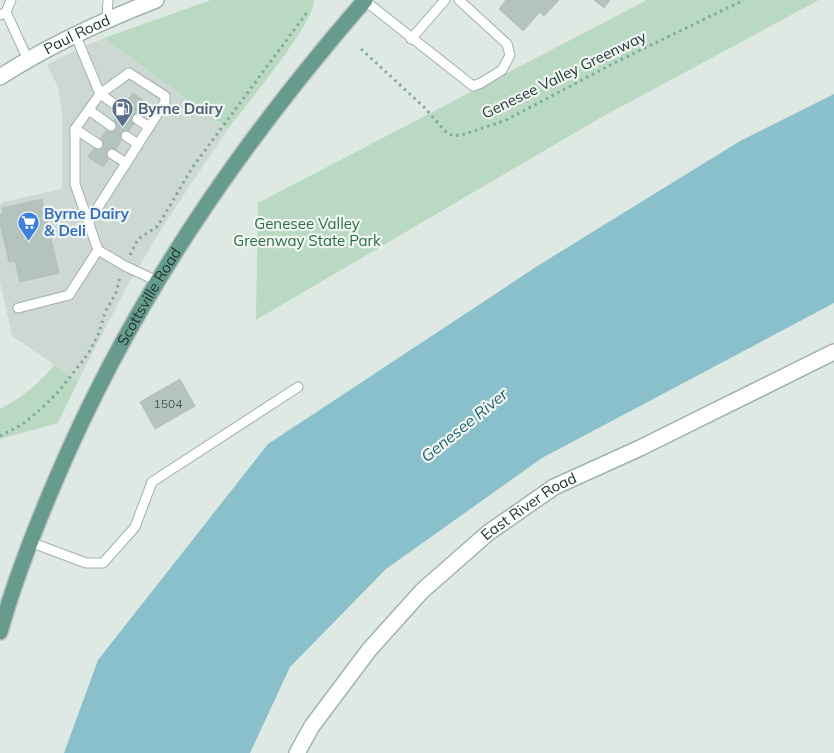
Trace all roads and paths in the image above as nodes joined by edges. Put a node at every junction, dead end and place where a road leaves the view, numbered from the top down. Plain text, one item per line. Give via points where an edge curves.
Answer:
1 (11, 0) edge
2 (108, 0) edge
3 (156, 0) edge
4 (364, 0) edge
5 (445, 0) edge
6 (458, 0) edge
7 (744, 0) edge
8 (308, 11) dead end
9 (3, 14) edge
10 (107, 20) junction
11 (75, 34) junction
12 (411, 38) junction
13 (361, 49) dead end
14 (28, 60) junction
15 (0, 77) edge
16 (100, 94) junction
17 (89, 110) junction
18 (123, 110) dead end
19 (137, 119) dead end
20 (111, 126) dead end
21 (149, 127) junction
22 (75, 128) junction
23 (126, 136) dead end
24 (98, 144) dead end
25 (138, 144) junction
26 (112, 154) dead end
27 (126, 163) junction
28 (88, 223) junction
29 (98, 250) junction
30 (125, 266) junction
31 (157, 281) junction
32 (18, 308) dead end
33 (834, 352) edge
34 (298, 388) dead end
35 (0, 436) edge
36 (30, 542) junction
37 (0, 632) edge
38 (297, 753) edge

1 - 9 lane
2 - 10 lane
3 - 10 street, Paul Road
4 - 12 lane
4 - 31 main road, Scottsville Road via 264,122 211,196
5 - 12 lane
6 - 12 lane via 507,44 510,55 502,70 473,86
7 - 13 path, Genesee Valley Greenway via 506,120 453,136
8 - 30 path via 192,168 158,226 138,239
9 - 14 lane
10 - 11 street, Paul Road
11 - 14 street, Paul Road
11 - 16 lane
14 - 15 street, Paul Road
16 - 17 lane
16 - 18 lane
16 - 21 lane via 129,73 165,96 165,102
17 - 20 lane
17 - 22 lane
19 - 21 lane
21 - 25 lane
22 - 24 lane
22 - 28 lane via 75,184
23 - 25 lane
25 - 27 lane
26 - 27 lane
27 - 28 lane
28 - 29 lane
29 - 30 lane
29 - 32 lane via 69,295
30 - 31 lane
30 - 35 path via 88,354 42,408 23,424
31 - 36 main road, Scottsville Road via 94,396
33 - 38 street, East River Road via 554,487 488,534 422,591 369,650 312,726
34 - 36 lane via 152,482 135,528 103,563 86,563
36 - 37 main road, Scottsville Road

